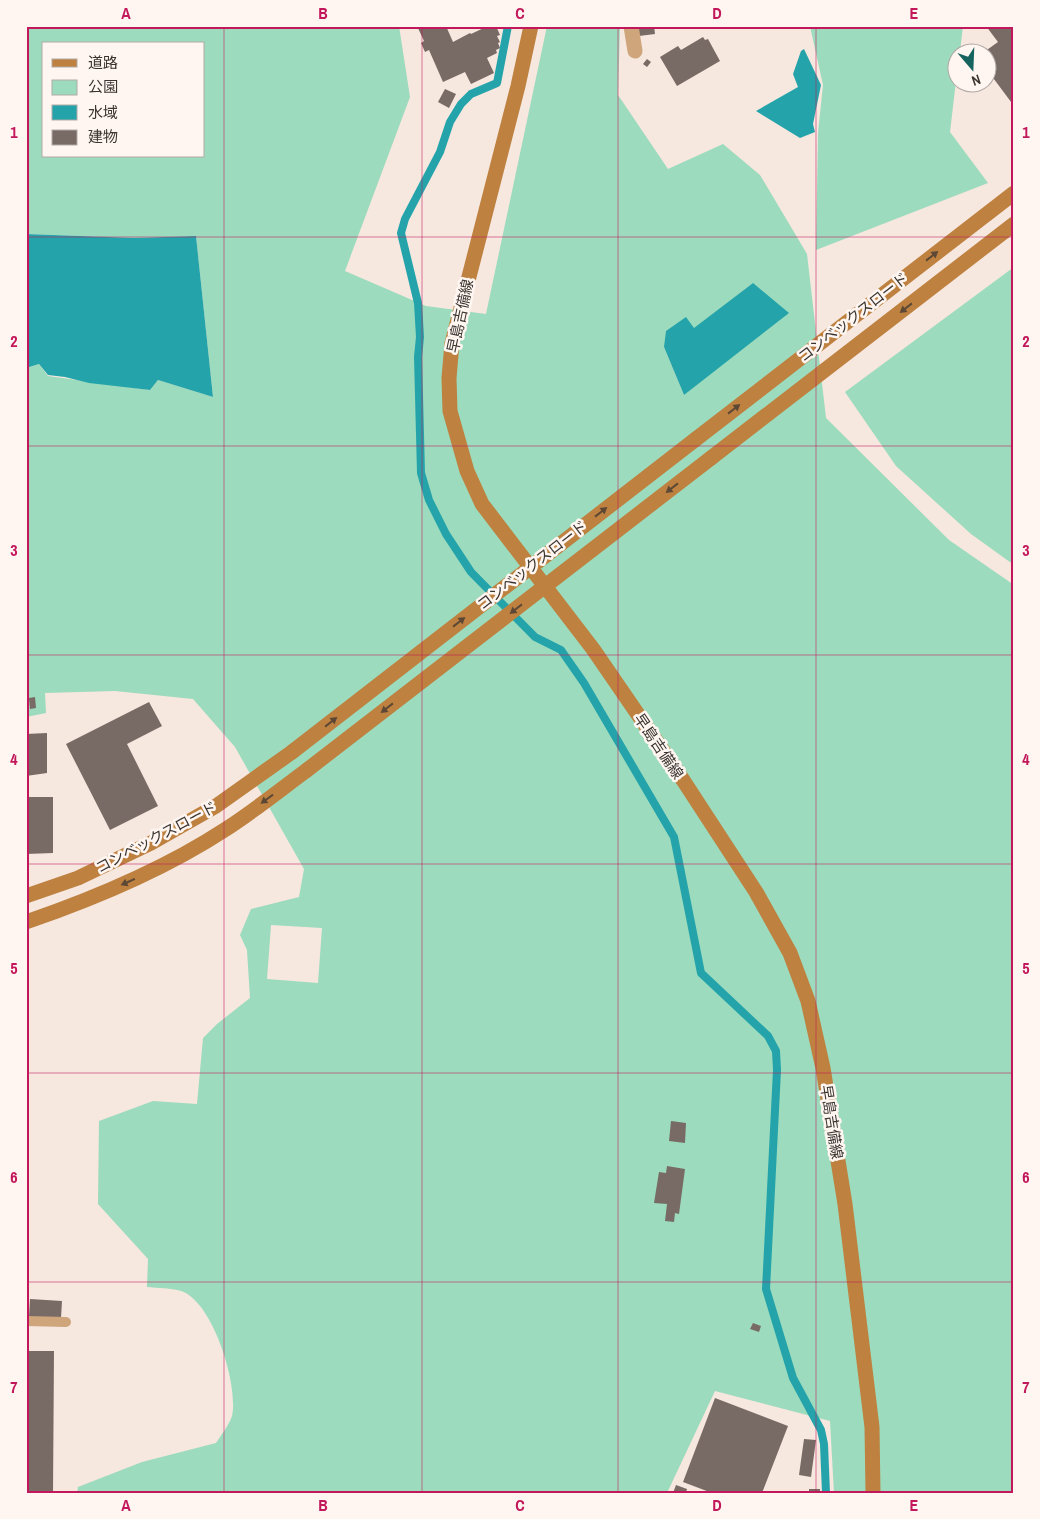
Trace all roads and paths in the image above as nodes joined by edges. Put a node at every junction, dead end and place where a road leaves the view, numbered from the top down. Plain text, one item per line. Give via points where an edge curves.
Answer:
1 (531, 26) edge
2 (631, 26) edge
3 (634, 51) dead end
4 (1014, 193) edge
5 (1014, 224) edge
6 (26, 896) edge
7 (26, 922) edge
8 (26, 1321) edge
9 (66, 1322) dead end
10 (873, 1493) edge

1 - 10 street, 早島吉備線 via 452,343 450,411 467,471 482,504 599,657 751,884 790,953 808,1002 823,1068 845,1204 872,1426
2 - 3 street
6 -> 4 street, コンベックスロード, bridge via 78,878 151,844 216,806 292,752
5 -> 7 street, コンベックスロード, bridge via 307,770 226,829 159,868
8 - 9 lane

